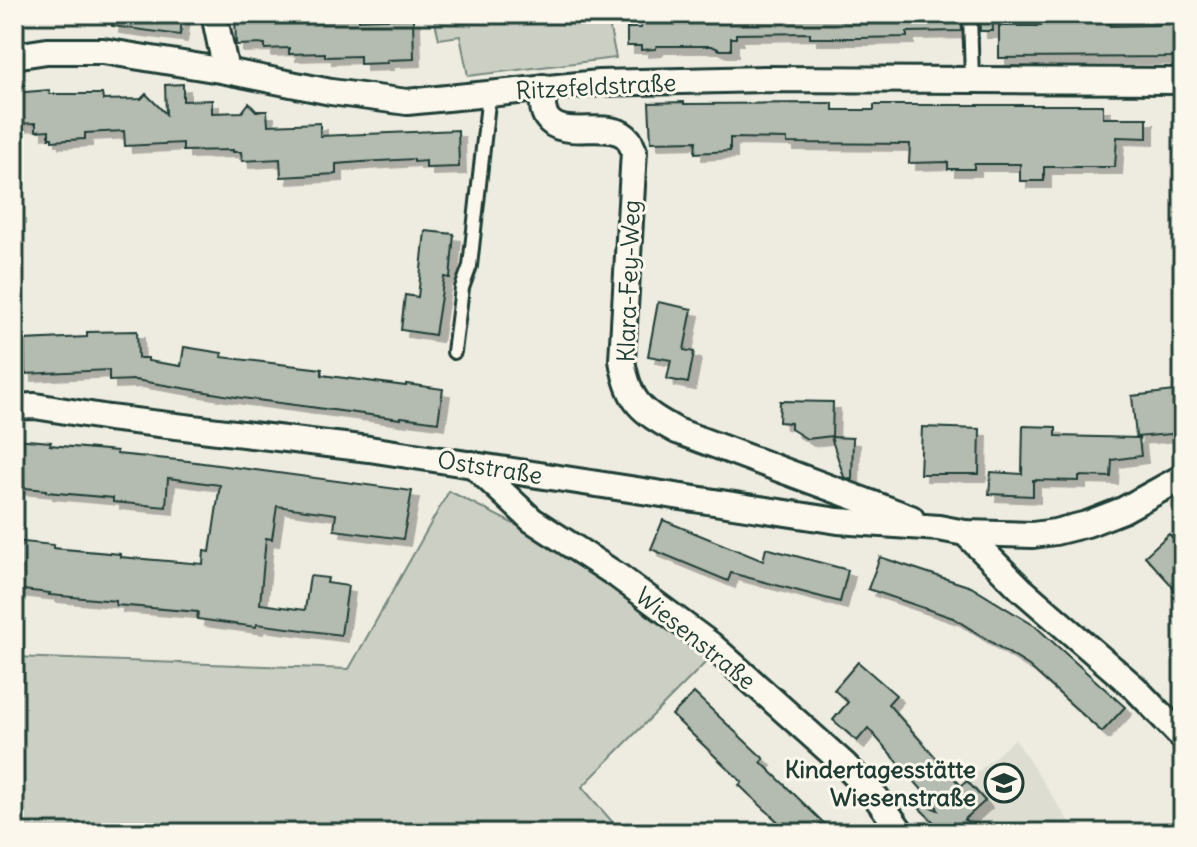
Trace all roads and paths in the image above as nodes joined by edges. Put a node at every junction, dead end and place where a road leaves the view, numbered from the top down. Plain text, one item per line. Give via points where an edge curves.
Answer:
1 (214, 14) edge
2 (970, 14) edge
3 (14, 56) edge
4 (226, 71) junction
5 (972, 79) junction
6 (1183, 81) edge
7 (543, 87) junction
8 (489, 94) junction
9 (454, 352) dead end
10 (14, 407) edge
11 (472, 464) junction
12 (1183, 477) edge
13 (939, 528) junction
14 (965, 533) junction
15 (1183, 738) edge
16 (902, 833) edge

1 - 4 street
2 - 5 lane
3 - 4 street, Ritzefeldstraße via 103,51
4 - 8 street, Ritzefeldstraße via 407,102
5 - 6 street, Ritzefeldstraße
5 - 7 street, Ritzefeldstraße
7 - 8 street, Ritzefeldstraße
7 - 13 street, Klara-Fey-Weg via 547,119 560,128 616,131 628,138 634,151 622,360 637,404 677,431
8 - 9 lane via 470,266
10 - 11 street, Oststraße
11 - 13 street, Oststraße via 838,521
11 - 16 street, Wiesenstraße via 532,520 710,644 845,765
12 - 14 street, Oststraße via 1087,524 1033,535
13 - 14 street, Oststraße
14 - 15 street

